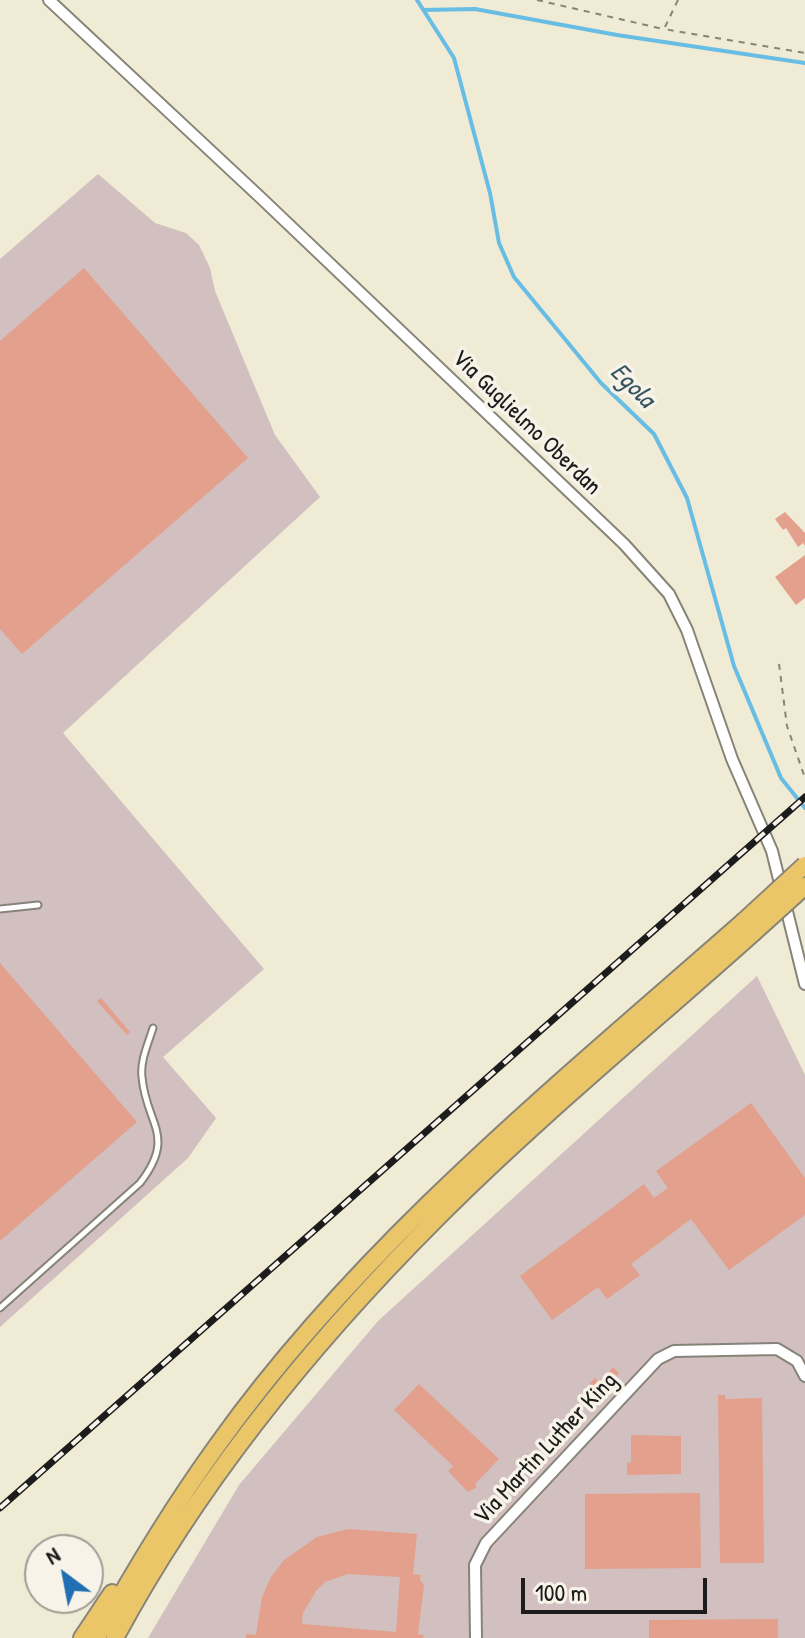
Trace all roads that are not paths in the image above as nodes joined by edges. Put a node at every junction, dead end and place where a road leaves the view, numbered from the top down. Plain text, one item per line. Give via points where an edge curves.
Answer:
1 (49, 0) edge
2 (805, 865) edge
3 (805, 886) edge
4 (38, 905) dead end
5 (0, 909) edge
6 (748, 927) junction
7 (805, 984) edge
8 (153, 1028) dead end
9 (0, 1308) edge
10 (805, 1376) edge
11 (161, 1527) junction
12 (82, 1638) edge
13 (97, 1638) edge
14 (115, 1638) edge
15 (476, 1638) edge

1 - 7 street, Via Guglielmo Oberdan via 607,528 669,594 772,851
2 - 6 highway, bridge
3 - 6 highway, bridge
4 - 5 lane
6 - 11 highway via 545,1096 403,1231 288,1357
6 - 14 highway via 502,1156 303,1363 176,1535
8 - 9 lane via 142,1078 159,1138 151,1169
10 - 15 street, Via Martin Luther King via 797,1361 777,1349 674,1351 651,1365 486,1543 475,1565
11 - 12 highway
11 - 13 highway

